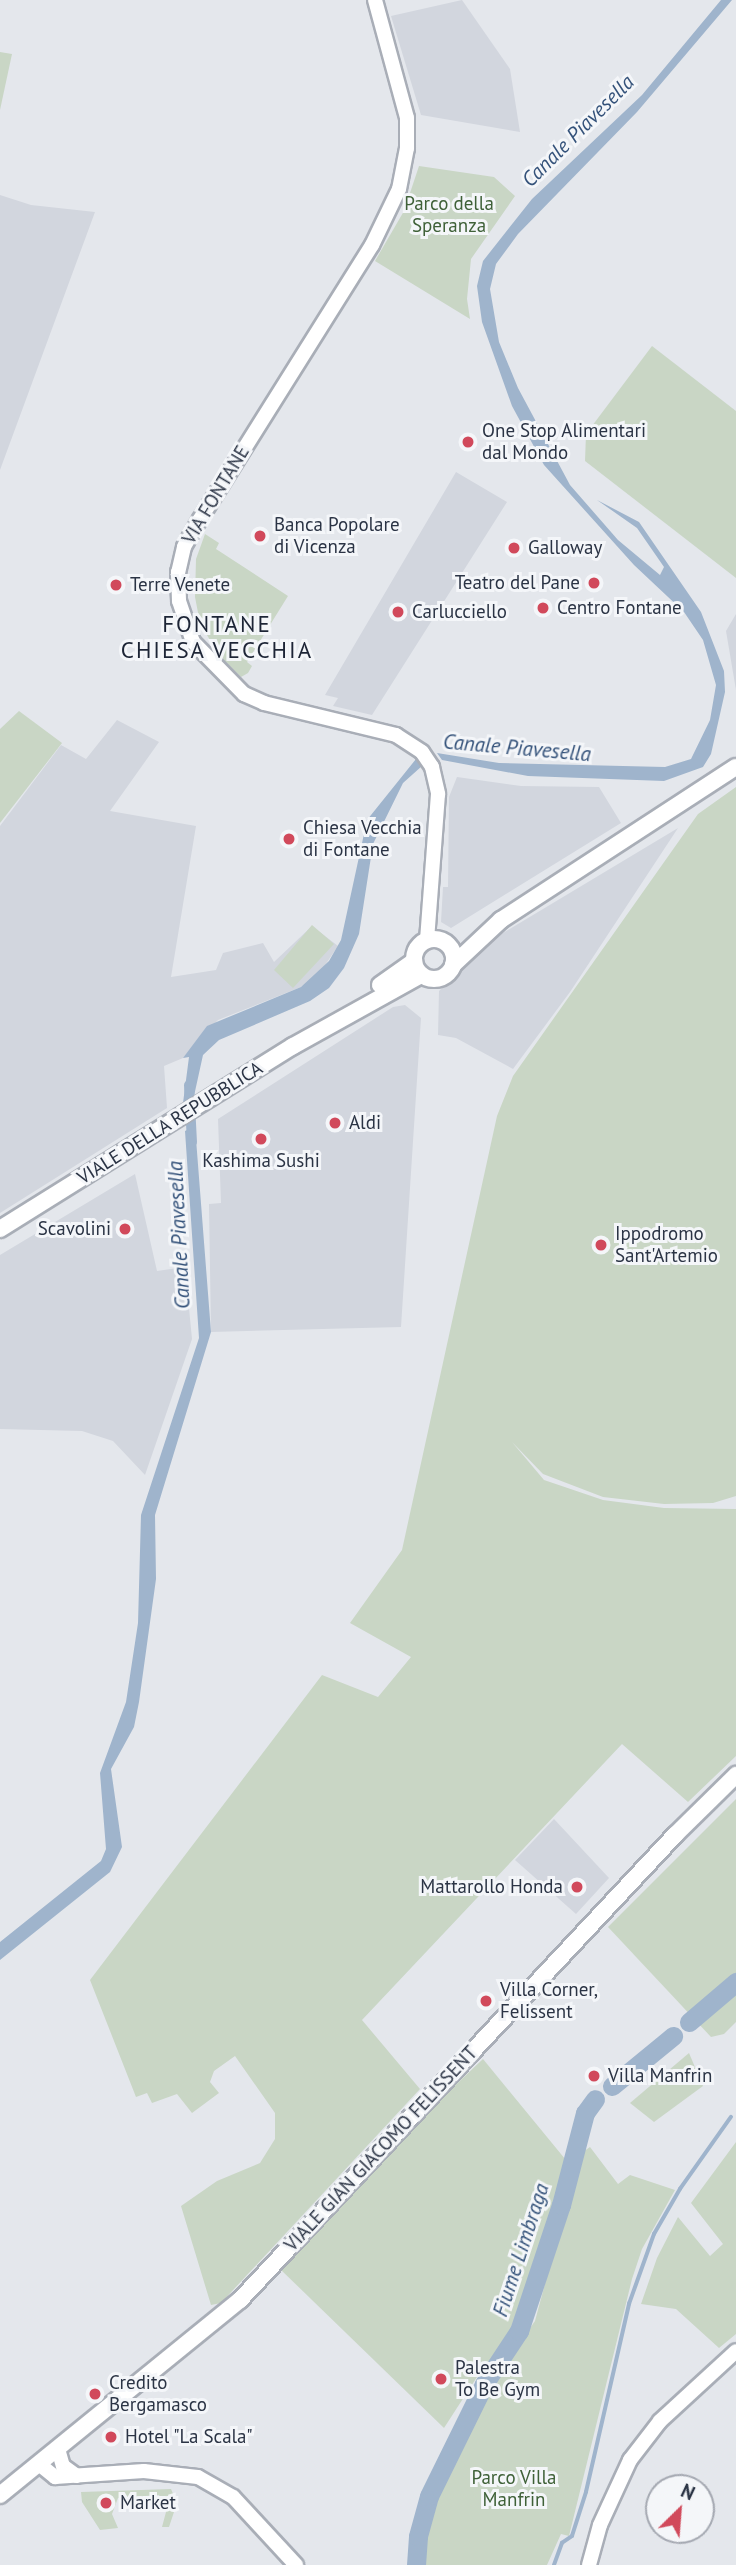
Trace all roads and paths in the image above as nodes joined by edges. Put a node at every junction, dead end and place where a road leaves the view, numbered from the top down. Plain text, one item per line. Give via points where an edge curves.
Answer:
1 (375, 0) edge
2 (736, 766) edge
3 (501, 920) junction
4 (438, 942) junction
5 (453, 965) junction
6 (418, 968) junction
7 (0, 1229) edge
8 (736, 1775) edge
9 (736, 2351) edge
10 (58, 2449) junction
11 (38, 2464) junction
12 (77, 2476) junction
13 (0, 2495) edge
14 (296, 2565) edge
15 (589, 2565) edge

1 - 4 street, VIA FONTANE via 407,118 399,189 372,245 189,538 178,572 179,592 193,642 244,694 396,735 422,752 432,767 438,794 432,921
2 - 3 main road, VIALE DELLA REPUBBLICA
3 - 4 main road, VIALE DELLA REPUBBLICA
3 - 5 main road, VIALE DELLA REPUBBLICA
4 - 5 main road
4 - 6 main road, VIALE DELLA REPUBBLICA via 416,949
5 - 6 main road, VIALE DELLA REPUBBLICA via 440,978
6 - 7 main road, VIALE DELLA REPUBBLICA
8 - 10 main road, VIALE GIAN GIACOMO FELISSENT via 665,1845 240,2300
9 - 15 street via 673,2407 630,2460 600,2525
10 - 11 main road, VIALE GIAN GIACOMO FELISSENT
10 - 12 street via 63,2466
11 - 12 street via 55,2477
11 - 13 main road, VIALE GIAN GIACOMO FELISSENT
12 - 14 street via 153,2471 198,2477 233,2497

